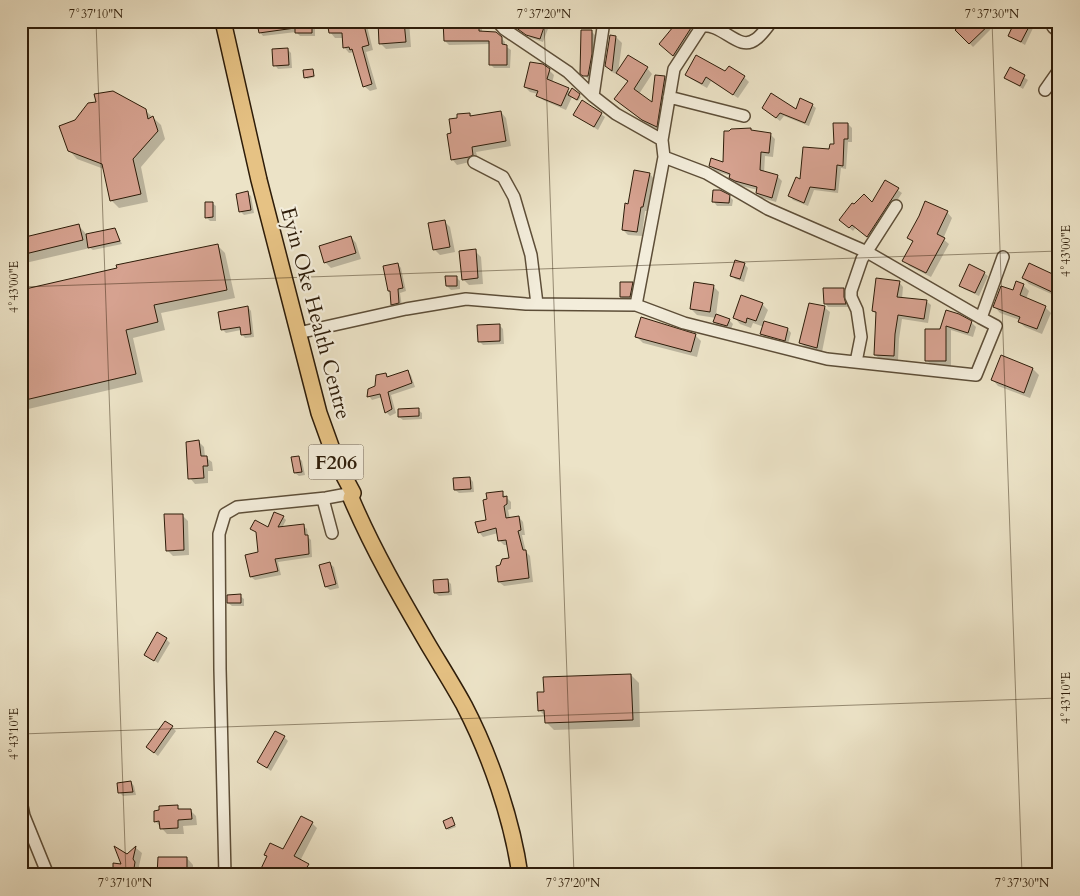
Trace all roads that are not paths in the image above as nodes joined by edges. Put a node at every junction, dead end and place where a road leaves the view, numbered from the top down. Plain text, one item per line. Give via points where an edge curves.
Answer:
1 (222, 21) edge
2 (497, 21) edge
3 (604, 21) edge
4 (772, 21) edge
5 (1057, 21) edge
6 (1059, 32) edge
7 (1059, 70) edge
8 (1045, 90) dead end
9 (593, 96) junction
10 (669, 97) junction
11 (744, 116) dead end
12 (662, 140) junction
13 (664, 157) junction
14 (474, 162) dead end
15 (896, 206) dead end
16 (867, 252) junction
17 (1003, 257) dead end
18 (537, 304) junction
19 (636, 305) junction
20 (981, 318) junction
21 (298, 333) junction
22 (856, 362) junction
23 (353, 494) junction
24 (326, 498) junction
25 (332, 533) dead end
26 (21, 801) edge
27 (48, 875) edge
28 (225, 875) edge
29 (520, 875) edge

1 - 21 main road, Eyin Oke Health Centre / F206
2 - 9 street via 568,72
3 - 9 street
4 - 10 street via 756,40 748,44 742,44 715,26 702,26 674,69
5 - 6 street via 1053,27
7 - 8 street
9 - 12 street via 616,114
10 - 11 street
10 - 12 street
12 - 13 street
13 - 16 street via 706,173 768,210
13 - 19 street
14 - 18 street via 503,176 514,197 531,255
15 - 16 street
16 - 20 street
16 - 22 street via 851,291 860,332
17 - 20 street
18 - 19 street
18 - 21 street via 466,299
19 - 22 street via 684,322 827,359
20 - 22 street via 996,326 976,375
21 - 23 main road, Eyin Oke Health Centre / F206 via 319,413 337,463
23 - 24 street
23 - 29 main road, Eyin Oke Health Centre / F206 via 351,498 368,536 464,705 482,745 502,800
24 - 25 street via 324,504
24 - 28 street via 237,507 225,514 219,534
26 - 27 street

